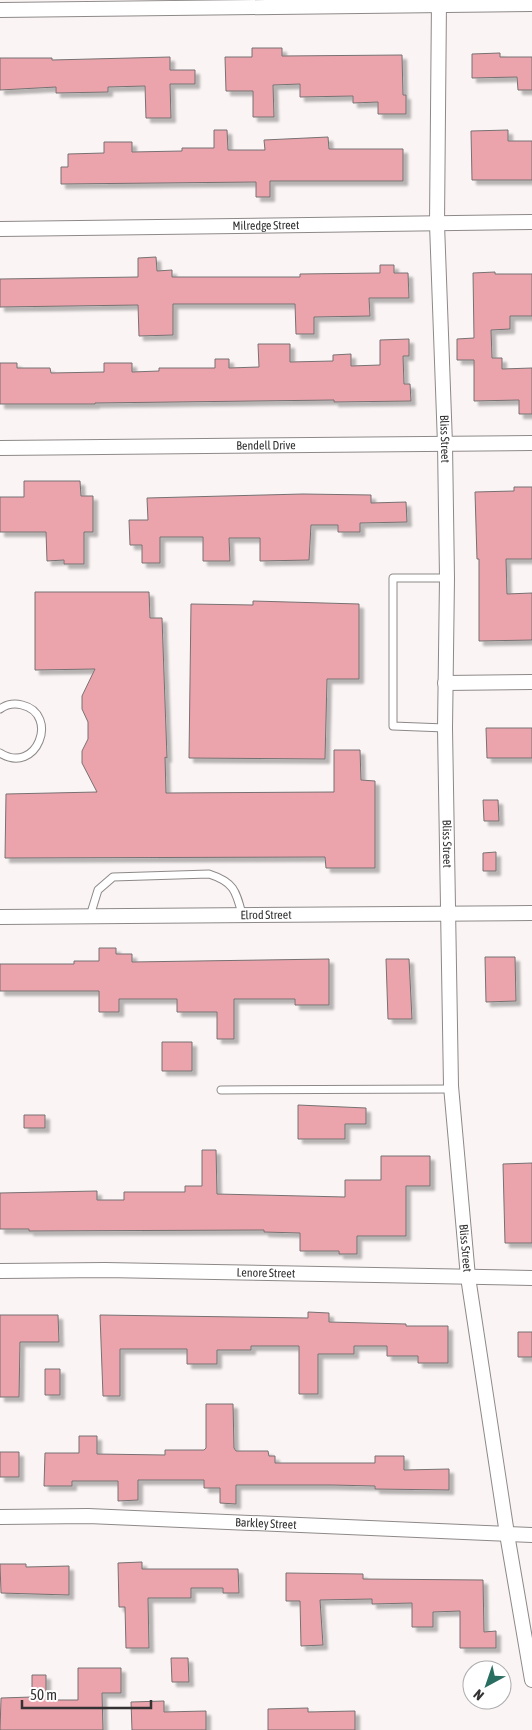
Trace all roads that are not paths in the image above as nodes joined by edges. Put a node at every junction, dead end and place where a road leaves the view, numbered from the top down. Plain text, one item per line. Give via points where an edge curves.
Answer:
1 (439, 3) edge
2 (532, 4) edge
3 (0, 10) edge
4 (532, 222) edge
5 (438, 224) junction
6 (0, 228) edge
7 (532, 443) edge
8 (445, 444) junction
9 (0, 448) edge
10 (446, 578) junction
11 (532, 682) edge
12 (445, 683) junction
13 (0, 709) edge
14 (445, 728) junction
15 (0, 753) edge
16 (532, 913) edge
17 (242, 914) junction
18 (449, 914) junction
19 (90, 916) junction
20 (0, 917) edge
21 (451, 1089) junction
22 (221, 1090) dead end
23 (0, 1271) edge
24 (468, 1277) junction
25 (532, 1278) edge
26 (0, 1517) edge
27 (507, 1534) junction
28 (532, 1535) edge
29 (532, 1680) edge

1 - 2 street
1 - 3 street
1 - 5 street, Bliss Street
4 - 5 street, Milredge Street
5 - 6 street, Milredge Street
5 - 8 street, Bliss Street
7 - 8 street, Bendell Drive
8 - 9 street, Bendell Drive
8 - 10 street, Bliss Street
10 - 12 street, Bliss Street
10 - 14 lane via 393,578 393,726
11 - 12 street
12 - 14 street, Bliss Street
13 - 15 lane via 14,704 25,706 34,711 42,730 35,750 26,756 16,758
14 - 18 street, Bliss Street
16 - 18 street, Elrod Street
17 - 18 street, Elrod Street
17 - 19 street, Elrod Street
17 - 19 lane via 236,891 223,879 209,874 113,877 98,890
18 - 21 street, Bliss Street
19 - 20 street, Elrod Street
21 - 22 lane
21 - 24 street, Bliss Street
23 - 24 street, Lenore Street
24 - 25 street, Lenore Street
24 - 27 street, Bliss Street
26 - 27 street, Barkley Street via 88,1516
27 - 28 street, Barkley Street
27 - 29 street, Bliss Street

